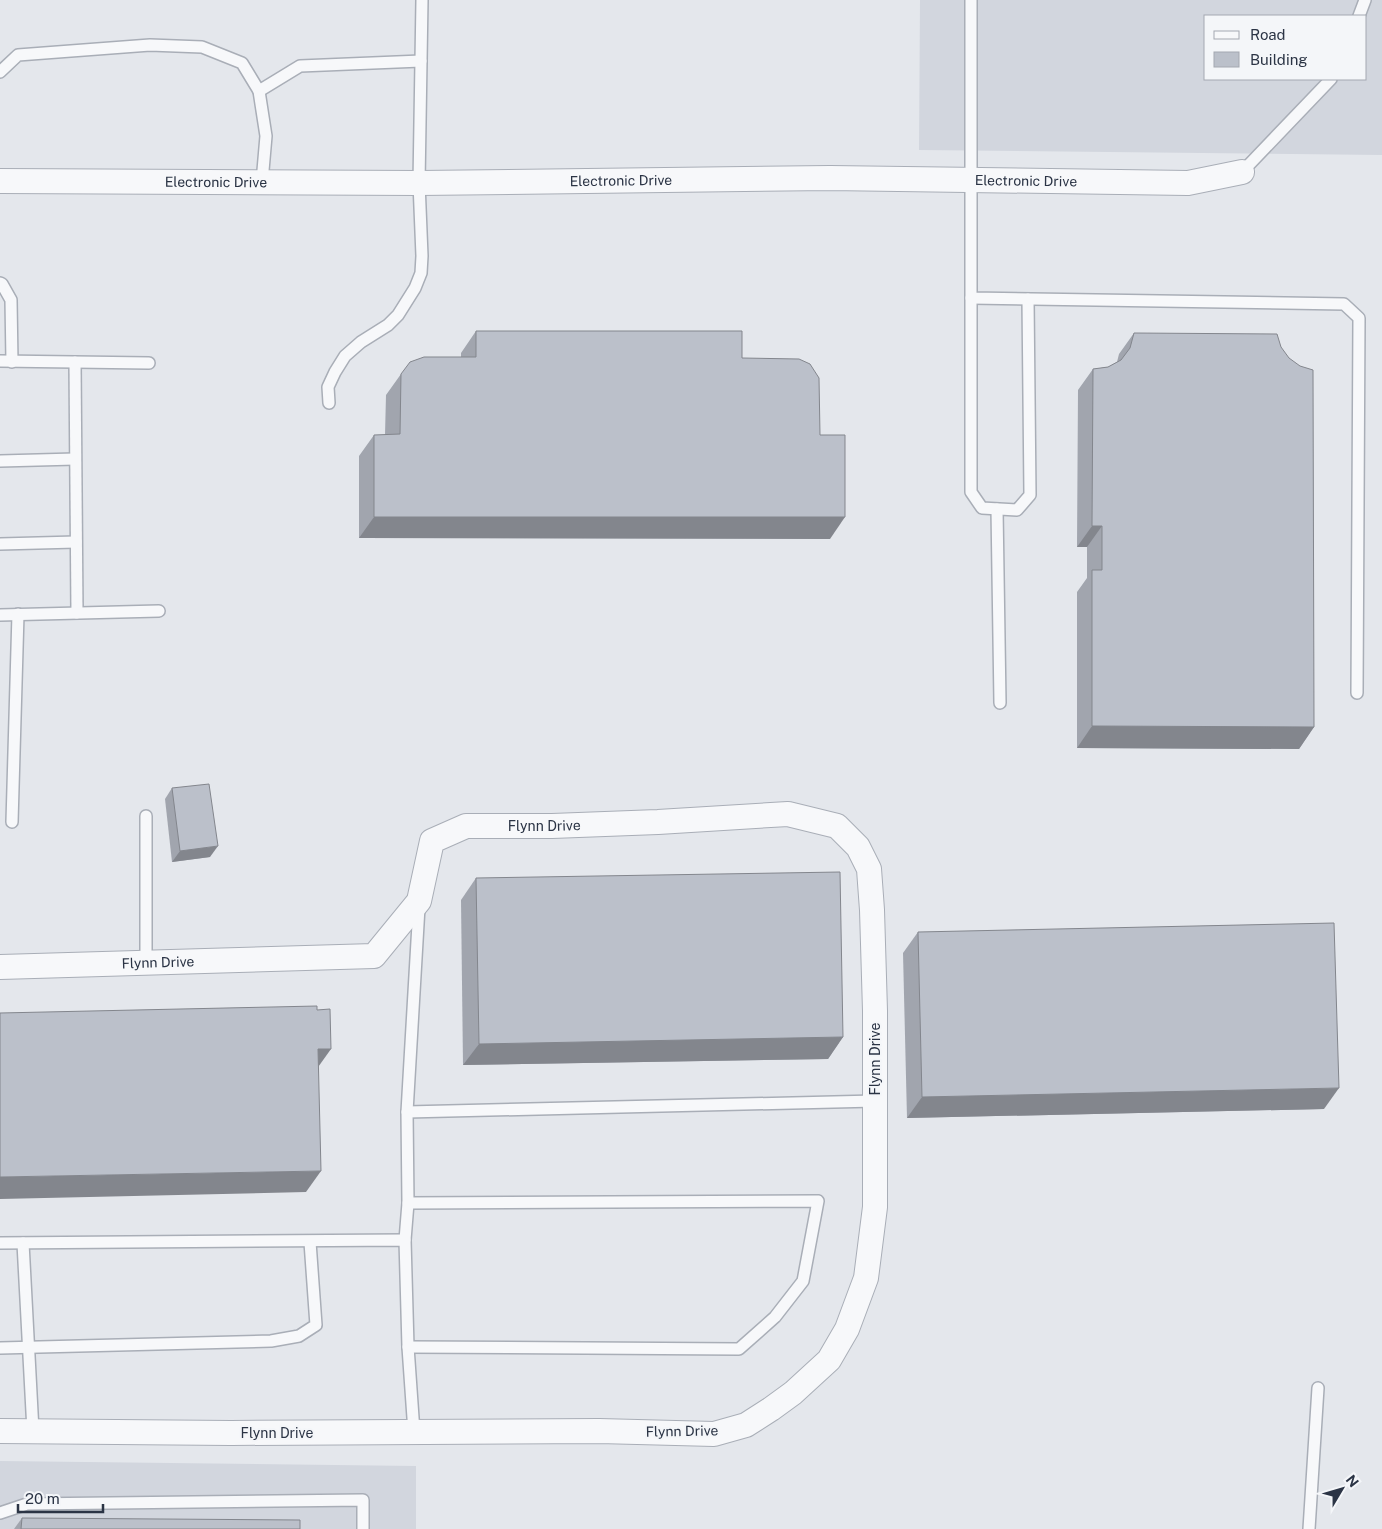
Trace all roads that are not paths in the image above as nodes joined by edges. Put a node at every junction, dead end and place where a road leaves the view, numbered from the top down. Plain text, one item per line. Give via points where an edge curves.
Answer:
1 (422, 0) edge
2 (971, 0) edge
3 (1364, 0) edge
4 (1360, 15) edge
5 (421, 61) junction
6 (0, 72) edge
7 (1330, 80) edge
8 (259, 91) junction
9 (1242, 172) joint
10 (971, 179) junction
11 (0, 181) edge
12 (262, 182) junction
13 (420, 183) junction
14 (0, 283) edge
15 (970, 298) junction
16 (1028, 299) junction
17 (0, 361) edge
18 (12, 362) junction
19 (75, 362) junction
20 (149, 363) dead end
21 (329, 403) dead end
22 (75, 459) junction
23 (0, 461) edge
24 (997, 509) junction
25 (76, 542) junction
26 (0, 544) edge
27 (159, 611) dead end
28 (77, 613) junction
29 (18, 614) junction
30 (0, 615) edge
31 (1357, 693) dead end
32 (1000, 703) dead end
33 (146, 816) dead end
34 (12, 822) dead end
35 (419, 902) junction
36 (146, 963) junction
37 (0, 968) edge
38 (875, 1101) junction
39 (407, 1112) junction
40 (408, 1203) junction
41 (405, 1240) junction
42 (310, 1242) junction
43 (23, 1243) junction
44 (0, 1244) edge
45 (29, 1347) junction
46 (0, 1348) edge
47 (408, 1348) junction
48 (1318, 1388) dead end
49 (0, 1431) edge
50 (33, 1431) junction
51 (414, 1432) junction
52 (0, 1513) edge
53 (363, 1529) edge
54 (1309, 1529) edge

1 - 5 lane
2 - 10 lane
3 - 4 lane
5 - 8 lane via 300,66
5 - 13 lane
6 - 8 lane via 18,54 150,45 202,47 242,63
7 - 9 lane
8 - 12 lane via 266,136
9 - 10 street, Electronic Drive via 1188,183
10 - 13 street, Electronic Drive
10 - 15 lane
11 - 12 street, Electronic Drive
12 - 13 street, Electronic Drive
13 - 21 lane via 422,256 421,273 415,288 388,325 360,342 345,356 328,387
14 - 18 lane via 11,300
15 - 16 lane
15 - 24 lane via 971,492 982,508
16 - 24 lane via 1030,495 1017,510
16 - 31 lane via 1344,304 1359,318
17 - 18 lane
18 - 19 lane
19 - 20 lane
19 - 22 lane
22 - 23 lane
22 - 25 lane
24 - 32 lane
25 - 26 lane
25 - 28 lane
27 - 28 lane
28 - 29 lane
29 - 30 lane
29 - 34 lane
33 - 36 lane
35 - 36 street, Flynn Drive via 374,956
35 - 38 street, Flynn Drive via 432,841 466,826 552,826 788,814 837,826 858,846 869,868
35 - 39 lane
36 - 37 street, Flynn Drive
38 - 39 lane
38 - 51 street, Flynn Drive via 876,1207 866,1278 847,1329 829,1360 771,1409 746,1425 714,1434
39 - 40 lane
40 - 41 lane
40 - 47 lane via 818,1201 803,1281 775,1317 740,1349
41 - 42 lane
41 - 47 lane
42 - 43 lane
42 - 45 lane via 316,1325 299,1336 271,1341
43 - 44 lane
43 - 45 lane
45 - 46 lane
45 - 50 lane
47 - 51 lane
48 - 54 lane
49 - 50 street, Flynn Drive
50 - 51 street, Flynn Drive
52 - 53 lane via 27,1504 363,1500

